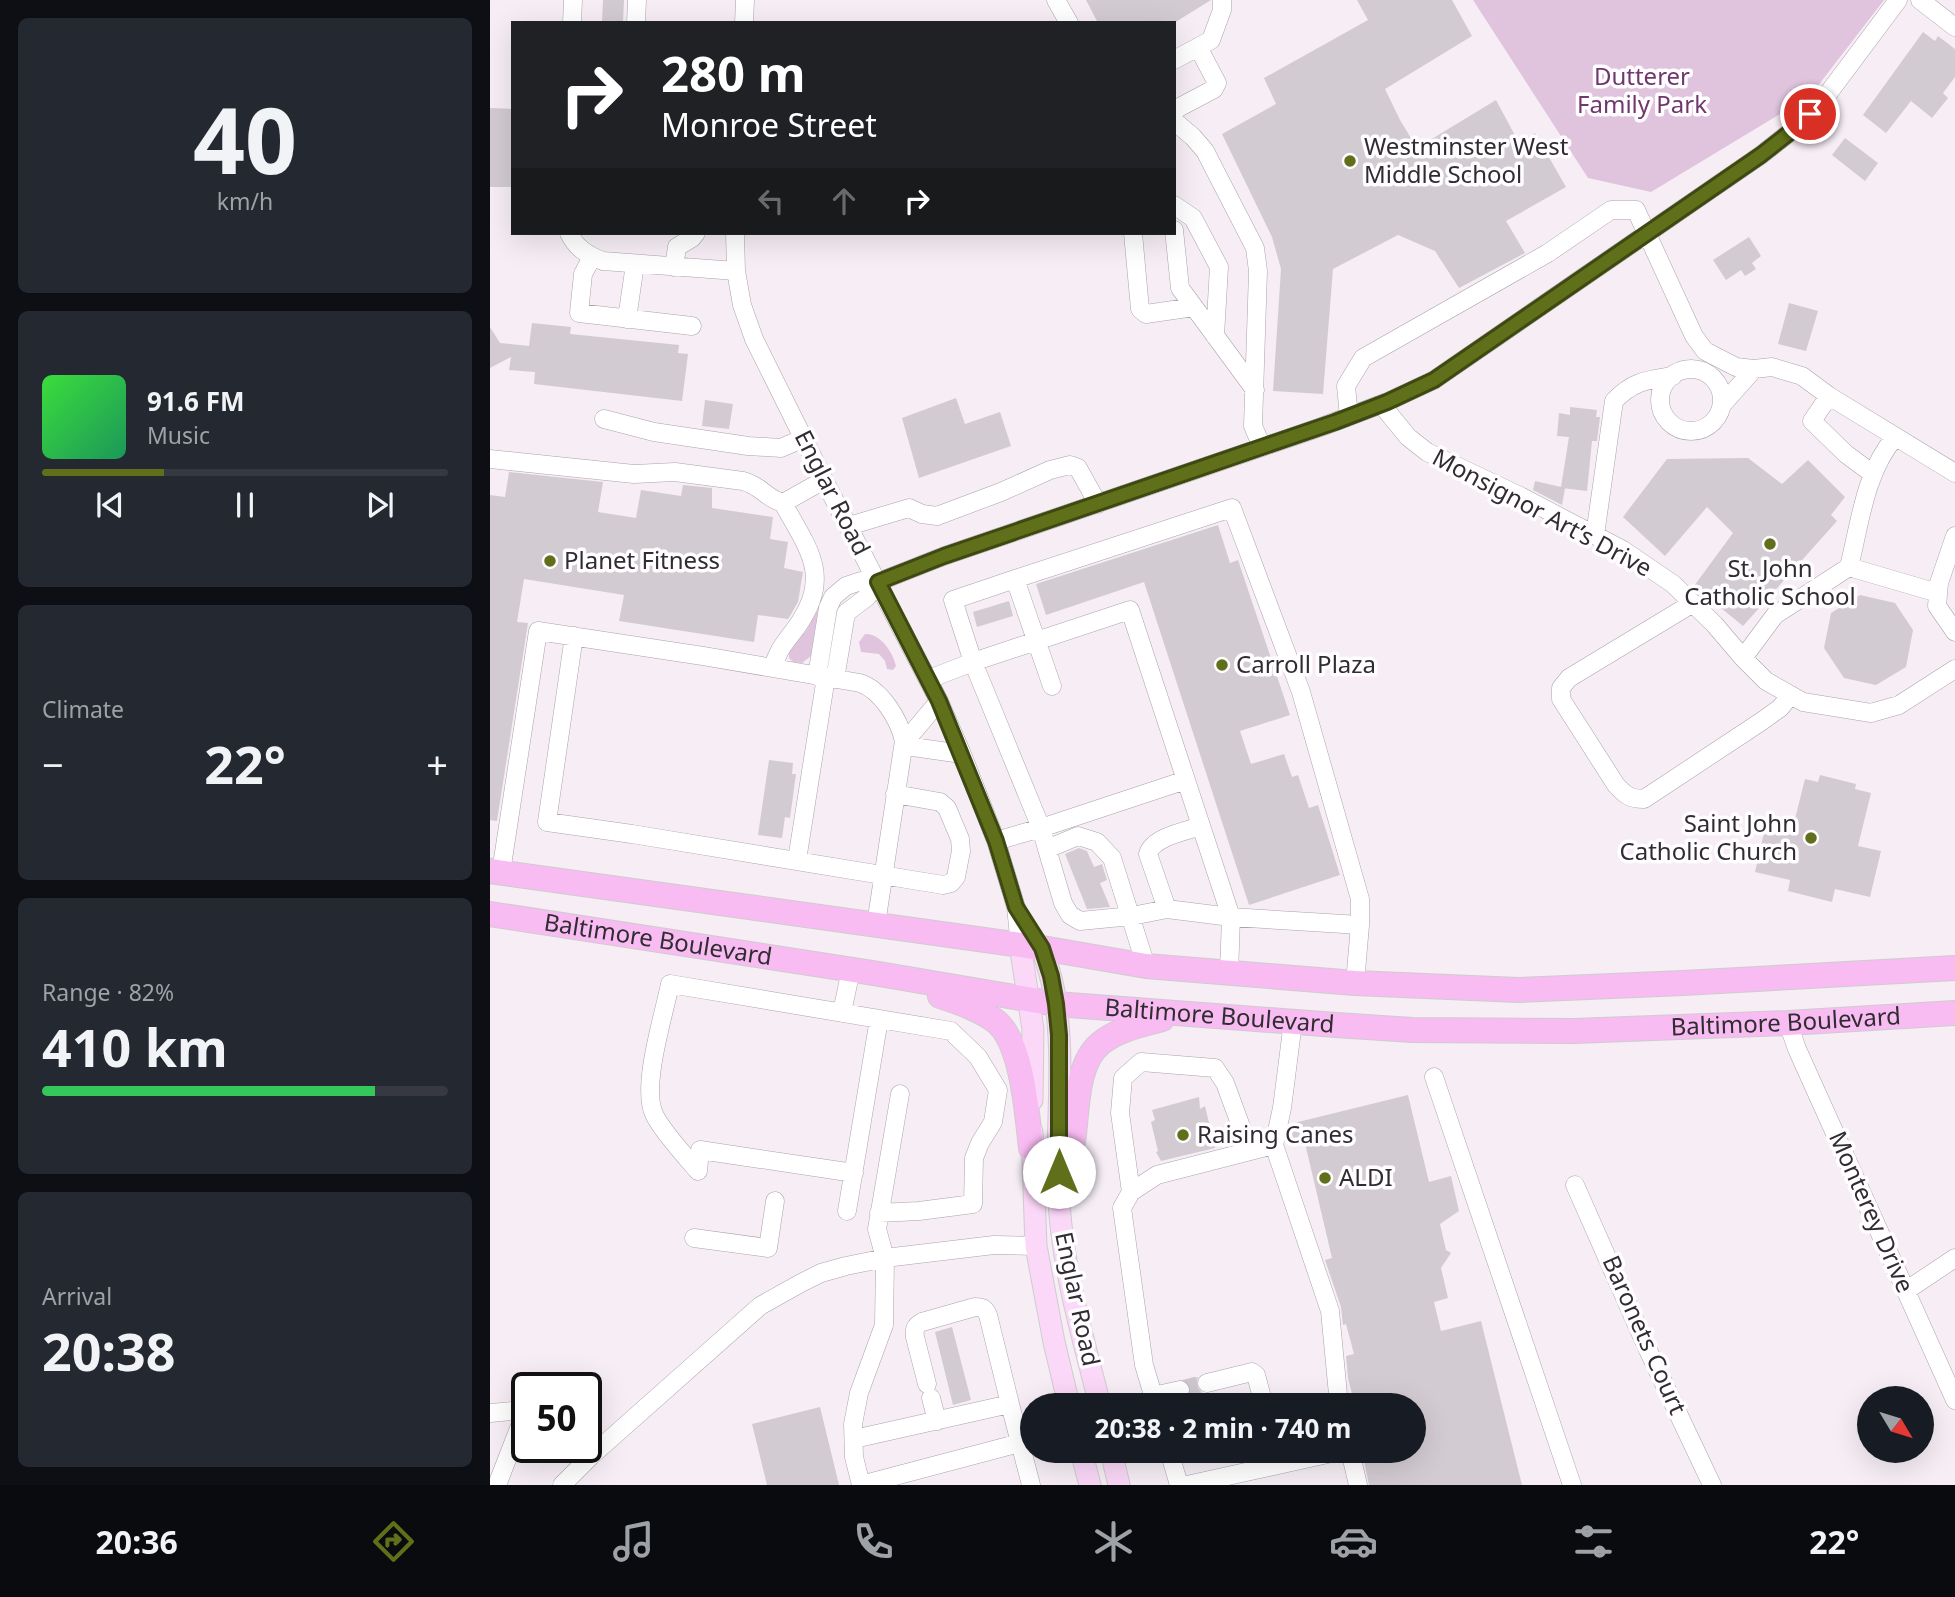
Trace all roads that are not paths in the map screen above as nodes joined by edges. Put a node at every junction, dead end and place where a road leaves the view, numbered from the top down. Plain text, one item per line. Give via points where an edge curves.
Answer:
1 (573, 0) edge
2 (637, 0) edge
3 (745, 0) edge
4 (1056, 0) edge
5 (1222, 0) edge
6 (1920, 0) edge
7 (1891, 3) edge
8 (572, 21) edge
9 (636, 21) edge
10 (744, 21) edge
11 (1068, 21) edge
12 (1955, 27) edge
13 (1198, 47) junction
14 (1176, 59) edge
15 (1176, 110) edge
16 (1176, 123) edge
17 (1176, 206) edge
18 (1646, 233) junction
19 (570, 235) edge
20 (695, 235) edge
21 (736, 235) edge
22 (1132, 235) edge
23 (1175, 235) edge
24 (592, 257) junction
25 (635, 264) junction
26 (674, 267) junction
27 (736, 271) junction
28 (1194, 307) junction
29 (627, 319) junction
30 (692, 326) dead end
31 (1215, 336) junction
32 (1713, 356) junction
33 (1691, 369) junction
34 (1754, 369) junction
35 (1673, 376) junction
36 (1255, 390) junction
37 (1829, 396) junction
38 (1381, 404) junction
39 (1722, 405) junction
40 (1349, 416) junction
41 (604, 419) dead end
42 (1895, 437) junction
43 (804, 438) junction
44 (1262, 447) junction
45 (490, 459) edge
46 (1955, 473) edge
47 (1872, 474) junction
48 (824, 480) junction
49 (783, 503) junction
50 (1098, 504) junction
51 (849, 526) junction
52 (1595, 535) junction
53 (1955, 536) edge
54 (1849, 567) junction
55 (1016, 579) junction
56 (878, 582) junction
57 (1938, 593) junction
58 (1693, 603) junction
59 (1955, 632) edge
60 (574, 636) junction
61 (1036, 641) junction
62 (1743, 658) junction
63 (973, 662) junction
64 (773, 668) junction
65 (1955, 669) edge
66 (826, 677) junction
67 (929, 679) junction
68 (1052, 686) dead end
69 (1791, 695) junction
70 (939, 701) junction
71 (904, 741) junction
72 (962, 754) junction
73 (1186, 780) junction
74 (895, 794) junction
75 (1201, 826) junction
76 (1041, 828) junction
77 (996, 841) junction
78 (1047, 849) junction
79 (797, 860) junction
80 (495, 872) edge
81 (884, 874) junction
82 (1167, 909) junction
83 (490, 914) edge
84 (1132, 916) junction
85 (1231, 917) junction
86 (876, 925) junction
87 (1360, 925) junction
88 (1031, 946) junction
89 (1146, 966) junction
90 (1955, 968) edge
91 (862, 971) junction
92 (1229, 974) junction
93 (1355, 983) junction
94 (1029, 1000) junction
95 (1056, 1004) junction
96 (842, 1012) junction
97 (1955, 1013) edge
98 (1202, 1015) junction
99 (879, 1019) junction
100 (1293, 1022) junction
101 (1788, 1023) junction
102 (1434, 1077) dead end
103 (900, 1094) dead end
104 (1274, 1145) junction
105 (1031, 1149) junction
106 (1250, 1151) junction
107 (854, 1173) junction
108 (1576, 1185) dead end
109 (1131, 1192) junction
110 (1059, 1199) junction
111 (775, 1200) dead end
112 (847, 1211) dead end
113 (879, 1213) junction
114 (694, 1238) dead end
115 (1036, 1246) junction
116 (885, 1258) junction
117 (1955, 1258) edge
118 (1907, 1290) junction
119 (1207, 1383) tunnel mouth
120 (1180, 1390) tunnel mouth
121 (1066, 1393) edge
122 (1097, 1393) edge
123 (1153, 1393) edge
124 (1173, 1393) edge
125 (1261, 1393) edge
126 (1338, 1393) edge
127 (1955, 1400) edge
128 (1010, 1404) junction
129 (511, 1412) edge
130 (490, 1413) edge
131 (937, 1421) junction
132 (602, 1438) edge
133 (854, 1440) junction
134 (1020, 1443) joint
135 (511, 1450) edge
136 (578, 1463) edge
137 (1025, 1463) edge
138 (1084, 1463) edge
139 (1114, 1463) edge
140 (1173, 1463) edge
141 (1261, 1463) edge
142 (1352, 1463) edge
143 (497, 1485) edge
144 (562, 1485) edge
145 (861, 1485) edge
146 (1031, 1485) edge
147 (1090, 1485) edge
148 (1119, 1485) edge
149 (1179, 1485) edge
150 (1187, 1485) edge
151 (1356, 1485) edge
152 (1572, 1485) edge
153 (1712, 1485) edge

1 - 8 street
2 - 9 street
3 - 10 street
4 - 11 street
5 - 13 street via 1211,40
6 - 12 street
7 - 18 street via 1827,95 1798,126
13 - 14 street
13 - 15 street via 1217,83
16 - 36 street via 1205,151 1255,248
17 - 31 street via 1193,218 1219,267
18 - 32 street via 1694,336
18 - 38 street via 1434,380
18 - 40 street via 1636,210 1611,210 1548,253 1363,358 1346,386
19 - 24 street via 578,248
20 - 26 street via 677,247
21 - 27 street, Englar Road
22 - 28 street via 1140,309 1146,314
23 - 28 street via 1180,288
24 - 25 street
24 - 29 street via 583,274 579,313
25 - 26 street
25 - 29 street
26 - 27 street
27 - 43 street, Englar Road via 754,340
28 - 31 street
29 - 30 street
31 - 36 street
32 - 33 street
32 - 34 street via 1736,367
33 - 35 street
33 - 39 street via 1702,371 1718,385
34 - 37 street via 1789,371
34 - 39 street
35 - 39 street via 1660,398 1666,419 1673,425 1682,430 1703,429
35 - 52 street via 1639,382 1614,401
36 - 44 street via 1254,426
37 - 42 street
37 - 47 street via 1812,421
38 - 40 street
38 - 52 street, Monsignor Art’s Drive via 1427,452
40 - 44 street
41 - 43 street via 654,432 748,446 781,447
42 - 46 street
42 - 47 street
43 - 48 street, Englar Road
44 - 50 street
45 - 49 street via 743,481
47 - 54 street
48 - 49 street
48 - 51 street, Englar Road
49 - 64 street via 812,558 815,579 807,611 781,647
50 - 51 street via 1078,468 1070,465 937,516 909,508
50 - 56 street
51 - 56 street, Englar Road
52 - 58 street, Monsignor Art’s Drive via 1623,550
53 - 57 street
54 - 57 street
54 - 62 street via 1775,615
55 - 61 street
55 - 63 street via 953,600
55 - 87 street via 1232,508 1301,692 1360,899
56 - 66 street via 861,580 833,597 825,620
56 - 67 street, Englar Road
57 - 59 street via 1937,606
58 - 62 street, Monsignor Art’s Drive
58 - 69 street via 1569,678 1561,688 1561,699 1625,795 1644,799 1762,721
60 - 64 street
60 - 79 street via 547,822
60 - 80 street via 538,631
61 - 63 street
61 - 68 street
61 - 73 street via 1130,610
62 - 69 street, Monsignor Art’s Drive via 1766,681
63 - 67 street
63 - 76 street
64 - 66 street
65 - 69 street, Monsignor Art’s Drive via 1899,705 1871,713 1803,702
66 - 71 street via 860,683 877,692
66 - 79 street
67 - 70 street, Englar Road
70 - 71 street
70 - 72 street, Englar Road
71 - 72 street via 913,747
71 - 74 street
72 - 77 street, Englar Road
73 - 75 street
73 - 76 street
74 - 81 street
74 - 81 street via 944,804 961,851 956,877 947,885
75 - 82 street via 1150,846
75 - 85 street
76 - 77 street
76 - 78 street
77 - 88 street, Englar Road
78 - 84 street via 1070,915 1080,921
78 - 84 street via 1078,836 1097,842 1112,858
79 - 81 street
80 - 86 highway, Baltimore Boulevard
81 - 86 street
82 - 84 street
82 - 85 street
83 - 91 highway, Baltimore Boulevard
84 - 89 street
85 - 87 street
85 - 92 street
86 - 88 highway, Baltimore Boulevard
87 - 93 street
88 - 89 highway, Baltimore Boulevard
88 - 94 main road, Englar Road
88 - 95 main road, Englar Road via 1051,976
89 - 92 highway, Baltimore Boulevard
90 - 93 highway, Baltimore Boulevard via 1518,990
91 - 94 highway, Baltimore Boulevard
91 - 96 street
91 - 105 highway via 961,1003 1000,1026 1012,1044 1022,1076
92 - 93 highway, Baltimore Boulevard
94 - 95 highway, Baltimore Boulevard
94 - 105 main road, Englar Road
95 - 98 highway, Baltimore Boulevard
95 - 110 main road, Englar Road
96 - 99 street
96 - 107 street via 670,984 650,1099 655,1115 698,1171 700,1150
97 - 101 highway, Baltimore Boulevard
98 - 100 highway, Baltimore Boulevard
98 - 110 highway via 1169,1017 1127,1029 1090,1056 1079,1088 1073,1142
99 - 107 street
99 - 113 street via 951,1031 978,1057 998,1090 993,1122 967,1157 973,1204
100 - 101 highway, Baltimore Boulevard via 1412,1030 1574,1031
100 - 104 street
101 - 118 street, Monterey Drive
102 - 152 street
103 - 113 street
104 - 106 street
104 - 126 street via 1330,1311
105 - 115 main road, Englar Road
106 - 109 street via 1157,1175
106 - 109 street via 1215,1068 1141,1062 1124,1078 1120,1113
107 - 112 street
108 - 153 street, Baronets Court
109 - 123 street via 1122,1208 1144,1365
110 - 122 main road, Englar Road via 1066,1268
111 - 114 street via 768,1248
113 - 116 street via 877,1229
115 - 116 street via 994,1245
115 - 121 main road, Englar Road
116 - 132 street via 821,1273 760,1306
116 - 133 street via 884,1325 859,1393
117 - 118 street
118 - 127 street, Monterey Drive
119 - 125 street via 1252,1372
120 - 124 street
128 - 131 street
128 - 131 street via 988,1315 975,1307 922,1322 914,1331
128 - 134 street
129 - 130 street
131 - 133 street
133 - 145 street
134 - 145 street
135 - 143 street
136 - 144 street
137 - 146 street
138 - 147 main road
139 - 148 main road
140 - 149 street
141 - 150 street
142 - 151 street

